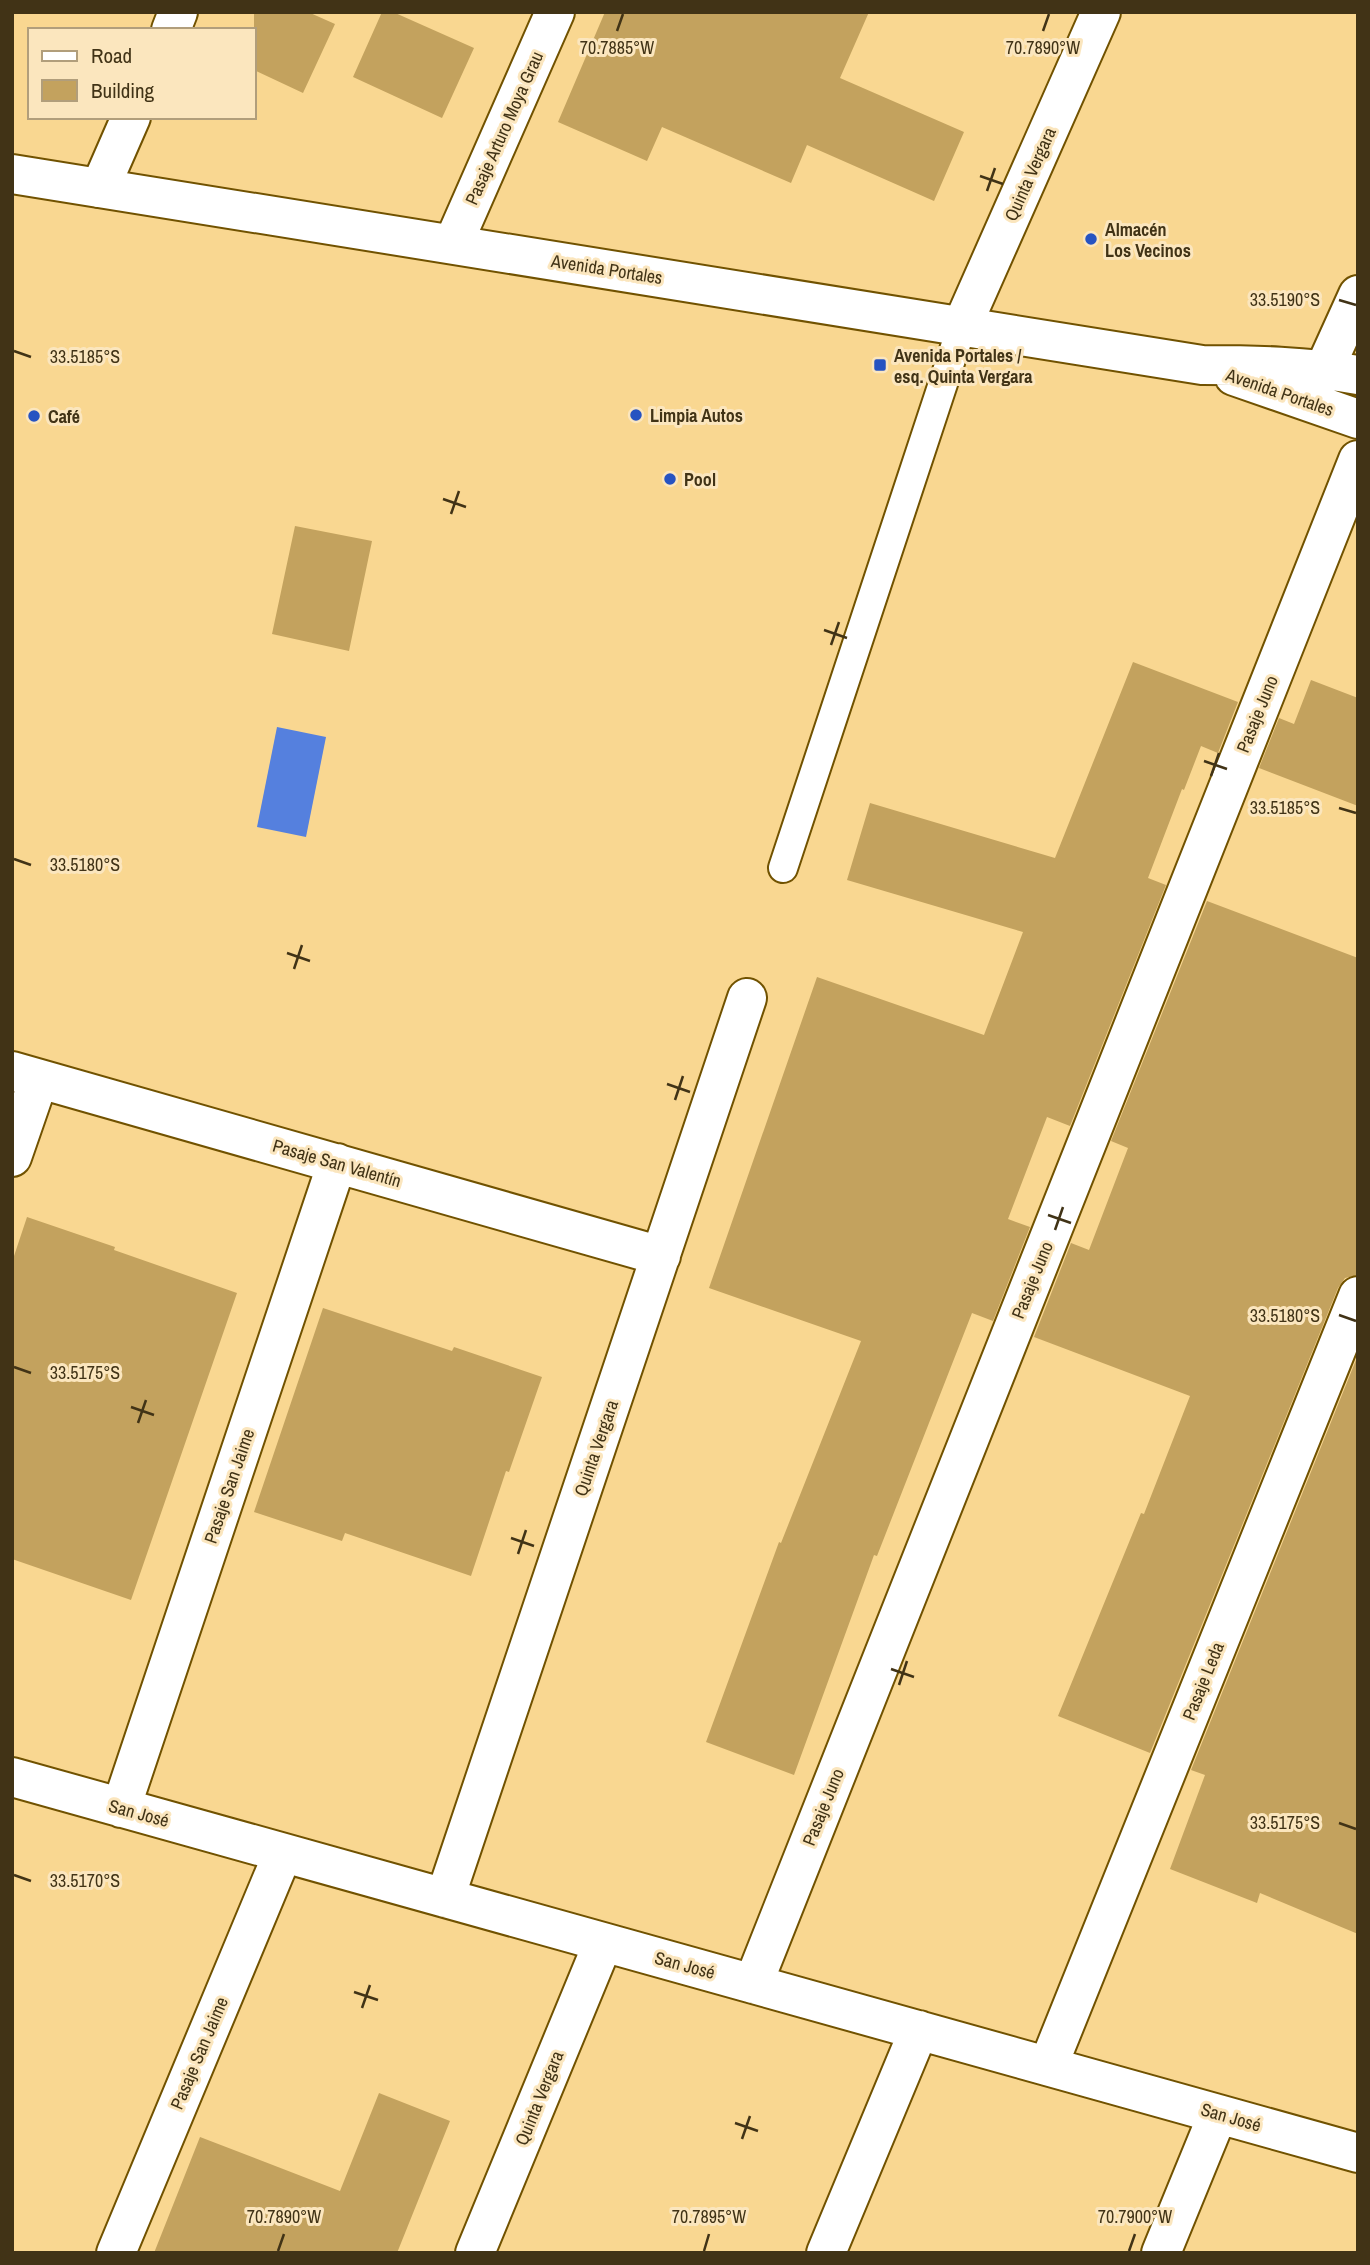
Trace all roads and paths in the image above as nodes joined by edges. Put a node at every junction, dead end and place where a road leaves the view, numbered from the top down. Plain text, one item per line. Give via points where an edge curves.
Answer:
1 (555, 12) edge
2 (1091, 16) edge
3 (130, 119) edge
4 (12, 174) edge
5 (100, 188) junction
6 (453, 244) junction
7 (1358, 295) edge
8 (962, 326) junction
9 (1202, 365) junction
10 (1341, 372) edge
11 (1358, 419) edge
12 (1358, 460) edge
13 (783, 868) dead end
14 (747, 998) dead end
15 (25, 1075) edge
16 (12, 1157) edge
17 (337, 1163) junction
18 (661, 1256) junction
19 (1358, 1296) edge
20 (12, 1777) edge
21 (121, 1808) junction
22 (283, 1853) junction
23 (445, 1898) junction
24 (603, 1943) junction
25 (753, 1984) junction
26 (919, 2030) junction
27 (1048, 2066) junction
28 (1218, 2114) junction
29 (1354, 2141) edge
30 (116, 2253) edge
31 (475, 2253) edge
32 (826, 2253) edge
33 (1161, 2253) edge

1 - 6 street, Pasaje Arturo Moya Grau
2 - 8 street, Quinta Vergara
3 - 5 street
4 - 5 street, Avenida Portales
5 - 6 street, Avenida Portales
6 - 8 street, Avenida Portales
7 - 10 street
8 - 9 street, Avenida Portales
8 - 13 lane
9 - 10 street, Avenida Portales
9 - 11 street, Avenida Portales
12 - 25 street, Pasaje Juno
14 - 18 street, Quinta Vergara
15 - 16 street
15 - 17 street, Pasaje San Valentín
17 - 18 street, Pasaje San Valentín
17 - 21 street, Pasaje San Jaime
18 - 23 street, Quinta Vergara
19 - 27 street, Pasaje Leda
20 - 21 street, San José
21 - 22 street, San José
22 - 23 street, San José
22 - 30 street, Pasaje San Jaime
23 - 24 street, San José
24 - 25 street, San José
24 - 31 street, Quinta Vergara
25 - 26 street, San José
26 - 27 street, San José
26 - 32 street
27 - 28 street, San José
28 - 29 street, San José
28 - 33 street

